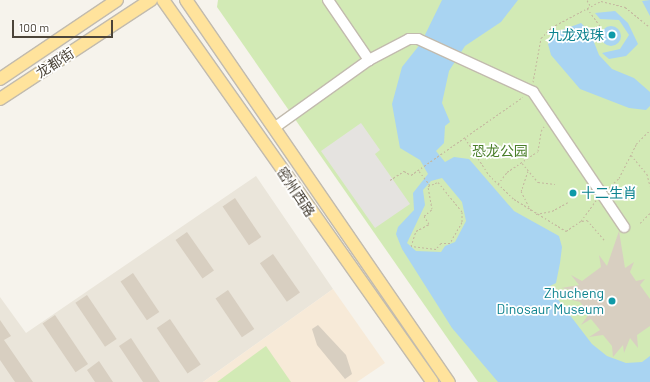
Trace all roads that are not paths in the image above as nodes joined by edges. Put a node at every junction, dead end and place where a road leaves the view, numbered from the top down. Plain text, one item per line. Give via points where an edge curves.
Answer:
1 (117, 0) edge
2 (151, 0) edge
3 (163, 0) edge
4 (186, 0) edge
5 (328, 0) edge
6 (369, 60) junction
7 (0, 79) edge
8 (0, 99) edge
9 (274, 128) junction
10 (624, 228) dead end
11 (432, 382) edge
12 (450, 382) edge

1 - 7 main road, 龙都街
2 - 8 main road, 龙都街
3 - 11 main road, 密州西路
4 - 9 main road, 密州西路
5 - 6 street
6 - 9 street
6 - 10 street via 408,39 418,39 531,91
9 - 12 main road, 密州西路

